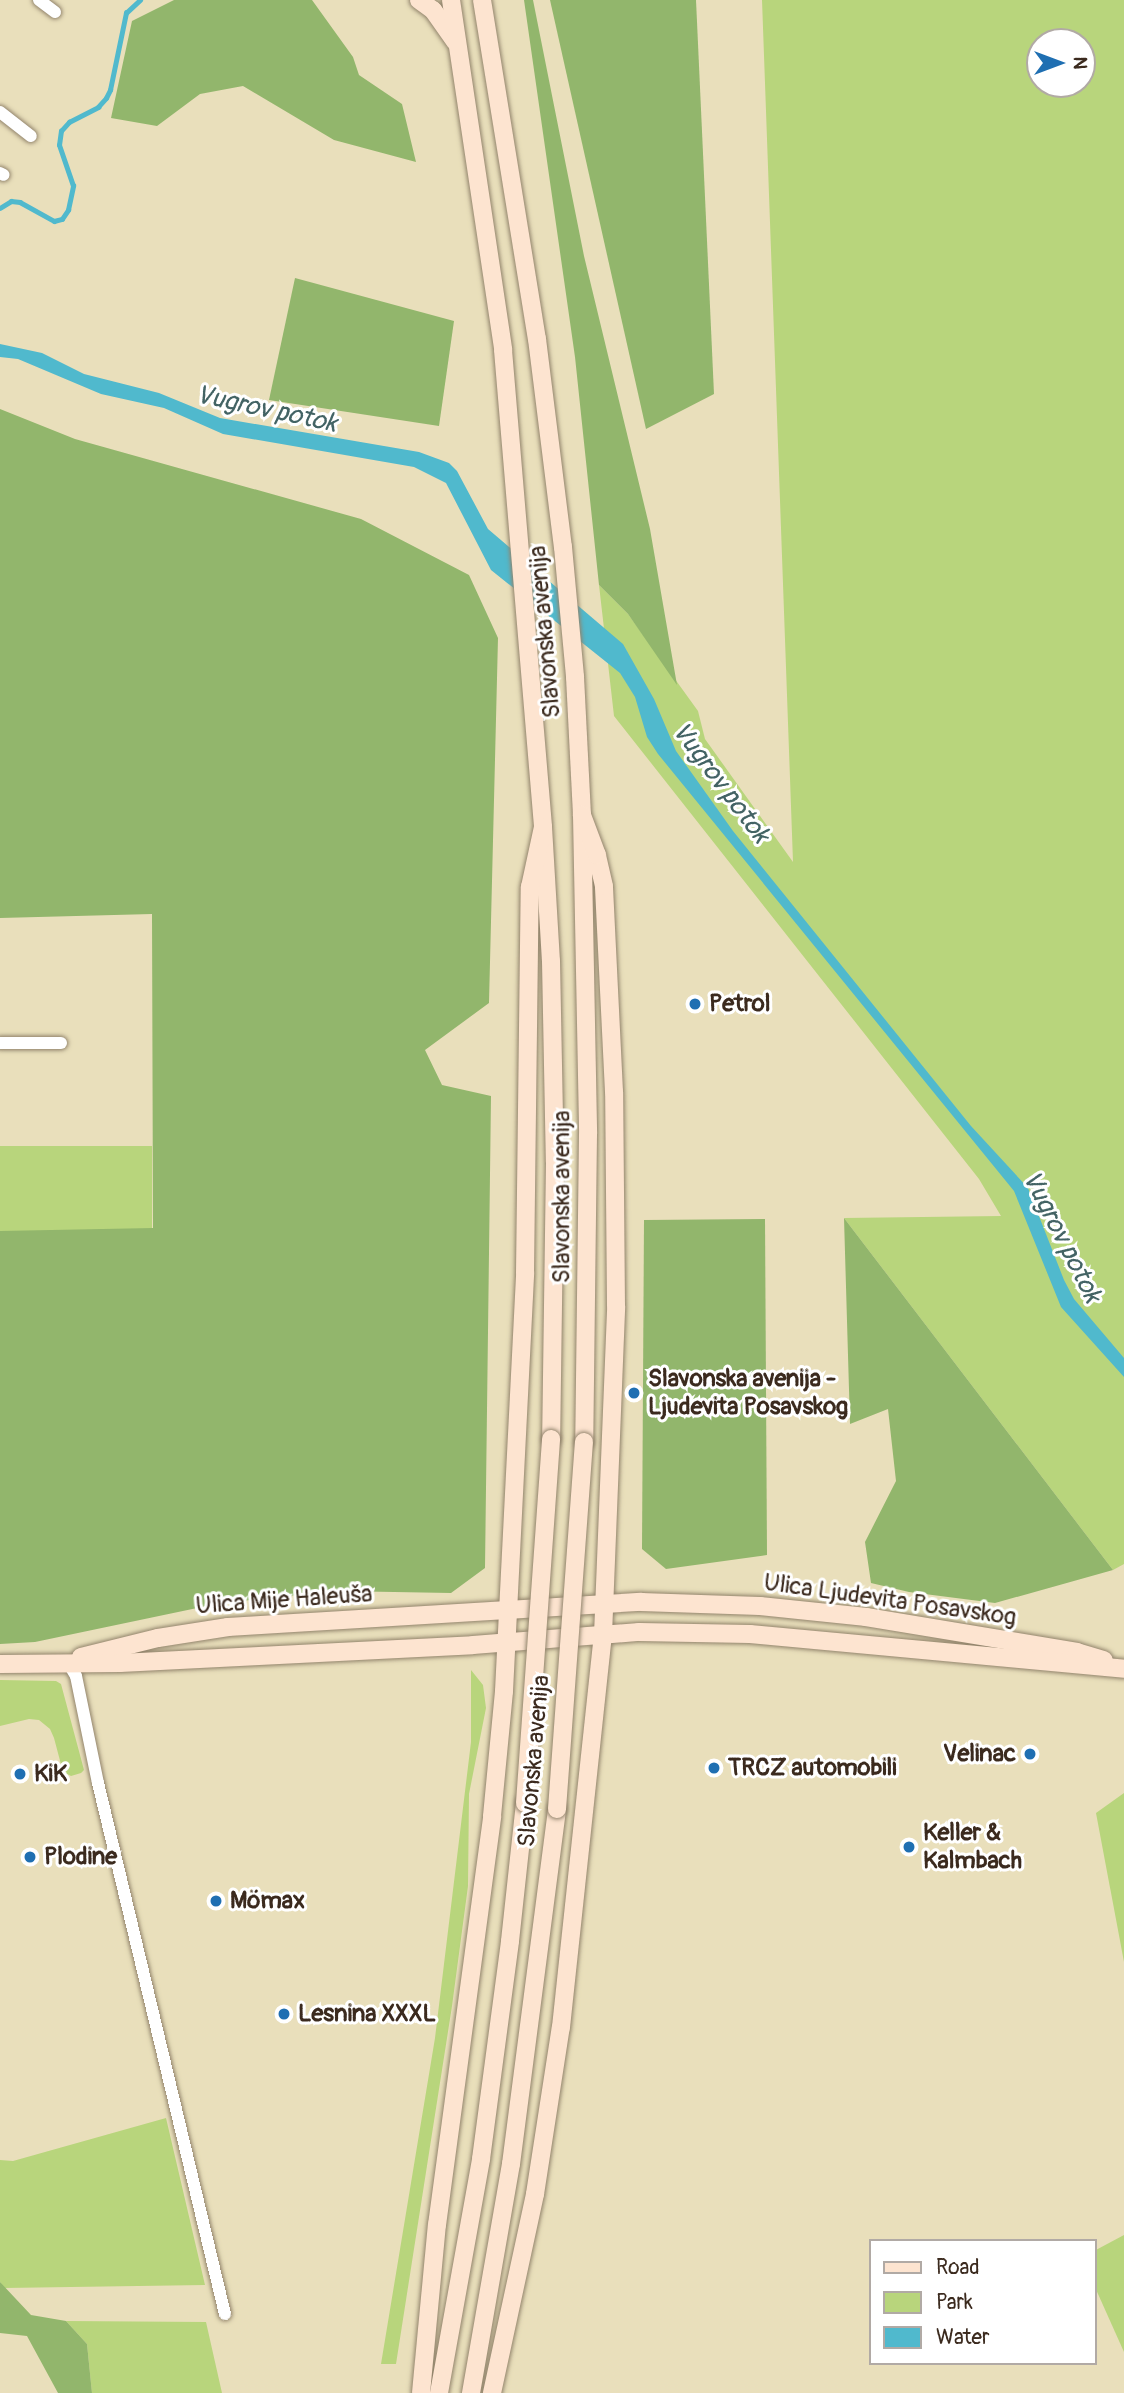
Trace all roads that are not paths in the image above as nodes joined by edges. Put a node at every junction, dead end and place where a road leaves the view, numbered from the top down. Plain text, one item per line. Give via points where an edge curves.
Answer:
1 (39, 0) edge
2 (419, 0) edge
3 (450, 0) edge
4 (482, 0) edge
5 (55, 12) dead end
6 (458, 44) junction
7 (0, 112) edge
8 (31, 136) dead end
9 (582, 815) junction
10 (543, 827) junction
11 (0, 1043) edge
12 (61, 1043) dead end
13 (604, 1604) junction
14 (508, 1611) junction
15 (603, 1635) junction
16 (506, 1641) junction
17 (67, 1661) junction
18 (0, 1664) edge
19 (1124, 1668) edge
20 (225, 2314) dead end
21 (421, 2393) edge
22 (439, 2393) edge
23 (471, 2393) edge
24 (492, 2393) edge

1 - 5 street
2 - 6 main road via 433,10
3 - 6 main road, Slavonska avenija
4 - 9 main road, Slavonska avenija via 537,340 563,547
6 - 10 main road, Slavonska avenija via 503,350
7 - 8 street
9 - 13 main road via 604,886 614,1092 616,1306
9 - 23 main road, Slavonska avenija, bridge via 588,1134 584,1442 557,1808 511,2164
10 - 14 main road via 530,887 524,1273
10 - 22 main road, Slavonska avenija, bridge via 555,1162 551,1439 510,1941 481,2159
11 - 12 street
13 - 14 main road, Ulica Ljudevita Posavskog
13 - 15 main road
13 - 19 main road, Ulica Ljudevita Posavskog via 760,1606 866,1617 1077,1652
14 - 16 main road
14 - 17 main road, Ulica Mije Haleuša via 205,1629
15 - 16 main road, Ulica Ljudevita Posavskog
15 - 19 main road, Ulica Ljudevita Posavskog via 750,1634
15 - 24 main road via 561,2027 535,2193
16 - 17 main road, Ulica Mije Haleuša via 120,1663
16 - 21 main road via 492,1816 437,2225
17 - 18 main road, Ulica Mije Haleuša
17 - 20 street via 76,1676

